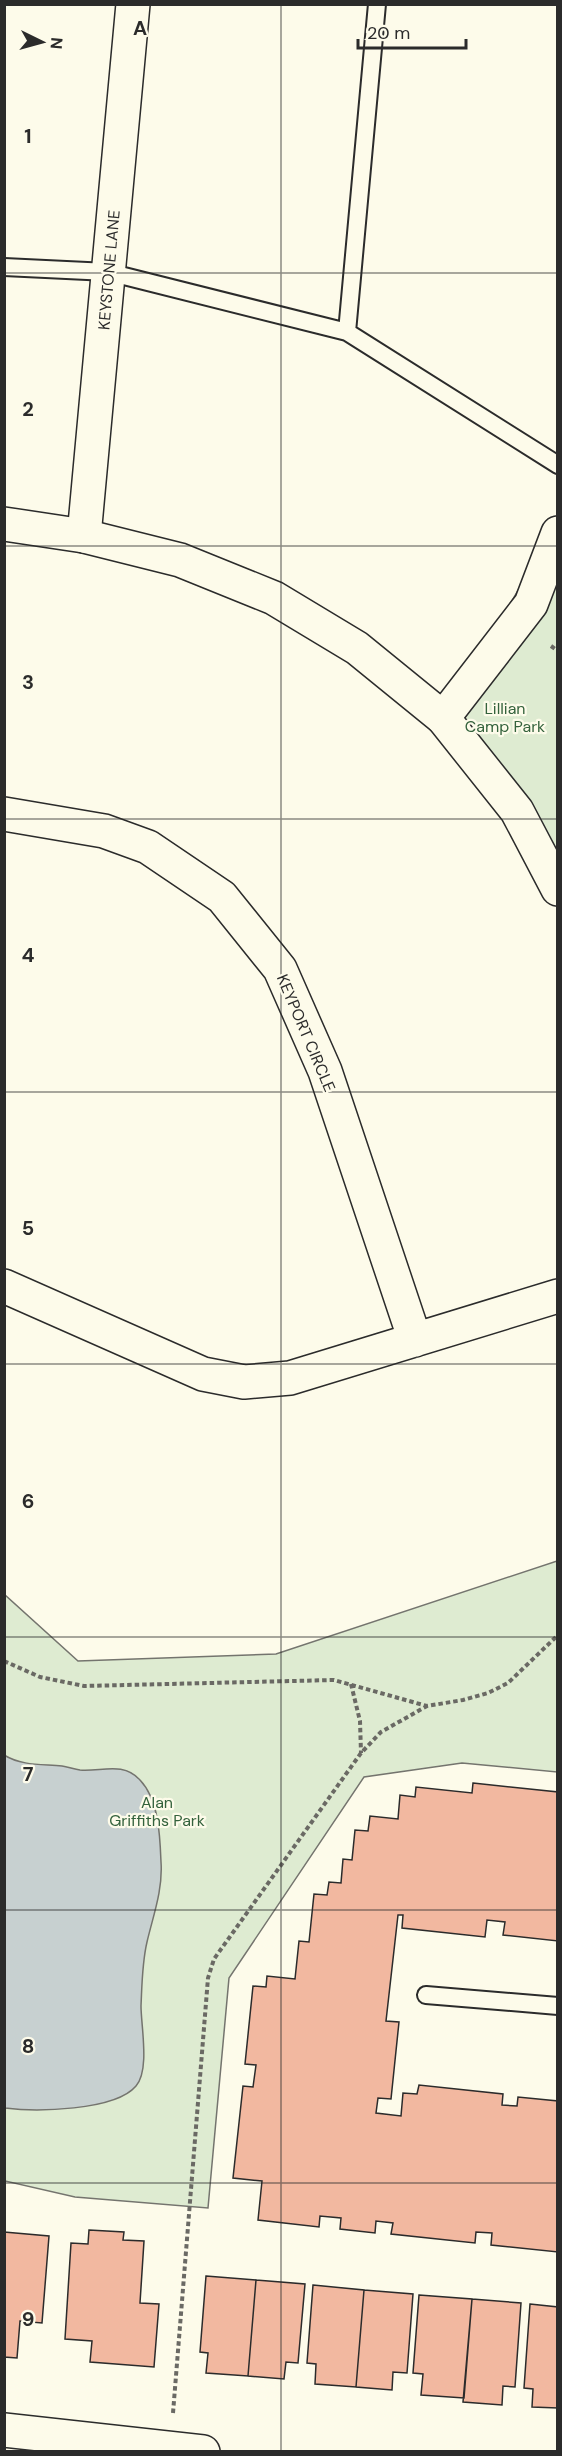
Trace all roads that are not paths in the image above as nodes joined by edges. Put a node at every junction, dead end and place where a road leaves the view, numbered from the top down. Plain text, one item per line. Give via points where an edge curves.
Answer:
1 (133, 4) edge
2 (376, 4) edge
3 (4, 267) edge
4 (108, 272) junction
5 (347, 332) junction
6 (558, 465) edge
7 (4, 524) edge
8 (558, 533) edge
9 (84, 536) junction
10 (443, 718) junction
11 (4, 814) edge
12 (558, 889) edge
13 (4, 1286) edge
14 (558, 1296) edge
15 (415, 1340) junction
16 (426, 1995) dead end
17 (558, 2006) edge
18 (4, 2430) edge
19 (203, 2451) edge

1 - 4 street, KEYSTONE LANE
2 - 5 lane
3 - 4 lane
4 - 5 lane
4 - 9 street, KEYSTONE LANE
5 - 6 lane
7 - 9 street
8 - 10 street via 531,604
9 - 10 street via 180,560 274,598 357,648
10 - 12 street via 517,811
11 - 15 street, KEYPORT CIRCLE via 104,831 148,847 222,897 280,969 325,1071
13 - 15 street via 203,1374 244,1382 290,1378
14 - 15 street
16 - 17 lane
18 - 19 street

